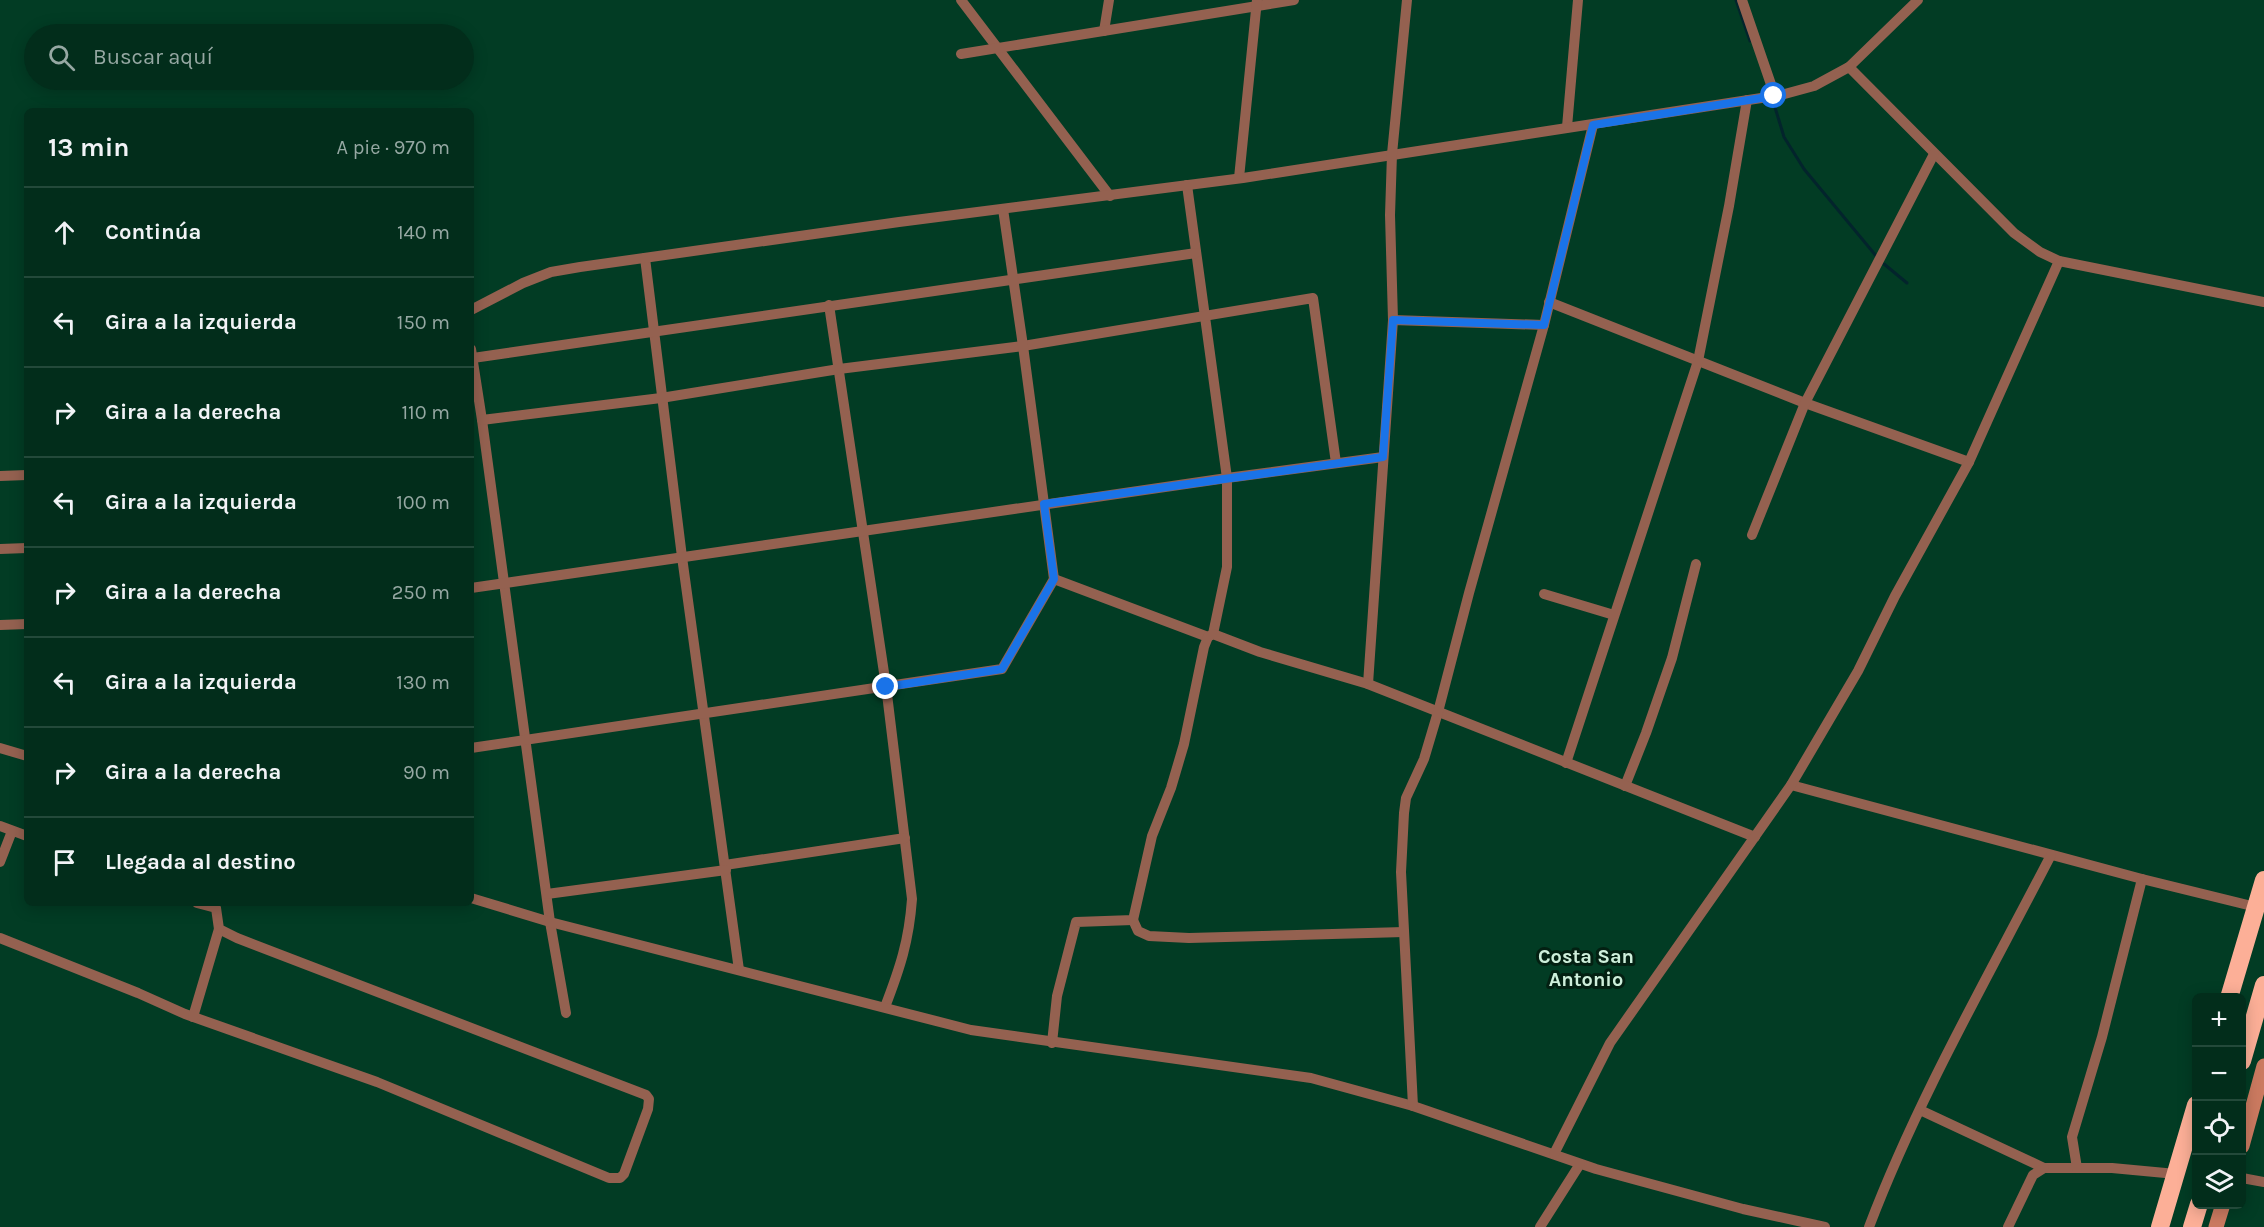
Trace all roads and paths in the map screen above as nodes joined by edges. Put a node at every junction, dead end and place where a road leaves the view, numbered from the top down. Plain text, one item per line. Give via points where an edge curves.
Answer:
1 (962, 0) edge
2 (1109, 0) edge
3 (1294, 0) edge
4 (1407, 0) edge
5 (1578, 0) edge
6 (1742, 0) edge
7 (1918, 0) edge
8 (1257, 3) edge
9 (1104, 31) junction
10 (999, 48) junction
11 (961, 54) dead end
12 (1849, 67) junction
13 (1774, 96) junction
14 (1747, 100) junction
15 (1593, 125) junction
16 (1567, 127) junction
17 (1392, 154) junction
18 (1935, 154) junction
19 (1239, 178) junction
20 (1187, 185) junction
21 (1110, 196) junction
22 (1003, 209) junction
23 (1196, 253) junction
24 (645, 258) junction
25 (2059, 261) junction
26 (1014, 279) junction
27 (1549, 302) junction
28 (2264, 303) edge
29 (829, 305) junction
30 (474, 308) edge
31 (1205, 317) junction
32 (1393, 320) junction
33 (1544, 325) junction
34 (652, 330) junction
35 (1023, 346) junction
36 (474, 353) edge
37 (1698, 361) junction
38 (839, 369) junction
39 (474, 384) edge
40 (661, 398) junction
41 (1805, 403) junction
42 (482, 420) junction
43 (1383, 457) junction
44 (1969, 462) junction
45 (1336, 463) junction
46 (24, 475) edge
47 (0, 477) edge
48 (1227, 478) junction
49 (1044, 504) junction
50 (863, 531) junction
51 (1752, 535) dead end
52 (24, 548) edge
53 (0, 549) edge
54 (682, 557) junction
55 (1696, 564) dead end
56 (1054, 579) junction
57 (505, 583) junction
58 (474, 588) edge
59 (1544, 594) dead end
60 (1614, 615) junction
61 (24, 624) edge
62 (0, 625) edge
63 (1211, 635) junction
64 (1368, 684) junction
65 (886, 687) junction
66 (1438, 712) junction
67 (704, 714) junction
68 (526, 740) junction
69 (0, 748) edge
70 (474, 748) edge
71 (24, 755) edge
72 (1566, 763) junction
73 (1791, 785) junction
74 (1625, 786) junction
75 (0, 826) edge
76 (12, 831) junction
77 (24, 836) edge
78 (1755, 837) junction
79 (904, 838) junction
80 (2051, 855) junction
81 (0, 862) edge
82 (725, 867) junction
83 (2142, 879) junction
84 (2264, 880) edge
85 (547, 894) junction
86 (474, 899) edge
87 (216, 906) edge
88 (2256, 907) junction
89 (1133, 920) junction
90 (550, 922) junction
91 (219, 929) junction
92 (1404, 932) junction
93 (0, 938) edge
94 (739, 970) junction
95 (2264, 985) edge
96 (2230, 993) edge
97 (885, 1007) junction
98 (566, 1013) dead end
99 (193, 1017) junction
100 (1052, 1043) junction
101 (2245, 1047) edge
102 (2264, 1066) edge
103 (1413, 1106) junction
104 (1920, 1110) junction
105 (2192, 1119) edge
106 (2246, 1129) edge
107 (1554, 1154) junction
108 (1580, 1164) junction
109 (2044, 1168) junction
110 (2077, 1168) junction
111 (2176, 1174) junction
112 (2246, 1179) edge
113 (2264, 1182) edge
114 (2197, 1209) edge
115 (2221, 1209) edge
116 (1540, 1227) edge
117 (1826, 1227) edge
118 (1869, 1227) edge
119 (2008, 1227) edge
120 (2160, 1227) edge
121 (2192, 1227) edge
122 (2216, 1227) edge

1 - 10 street
2 - 9 street
3 - 8 street
4 - 17 street
5 - 16 street
6 - 13 street
7 - 12 street
8 - 9 street
8 - 19 street
9 - 10 street
10 - 11 street
10 - 21 street
12 - 13 street via 1814,86
12 - 18 street
13 - 14 street
14 - 15 street
14 - 37 street
15 - 16 street
15 - 27 street
16 - 17 street
17 - 19 street
17 - 32 street
18 - 25 street via 2014,233
18 - 41 street
19 - 20 street
20 - 21 street
20 - 23 street
21 - 22 street
22 - 24 street
22 - 26 street
23 - 26 street
23 - 31 street
24 - 30 street via 551,272
24 - 34 street
25 - 28 street
25 - 44 street
26 - 29 street
26 - 35 street
27 - 33 street
27 - 37 street
29 - 34 street
29 - 38 street
31 - 35 street
31 - 45 street via 1313,298
31 - 48 street
32 - 33 street
32 - 43 street
33 - 66 street
34 - 36 street
34 - 40 street
35 - 38 street
35 - 49 street
37 - 41 street
37 - 60 street
38 - 40 street
38 - 50 street
39 - 42 street
40 - 42 street
40 - 54 street
41 - 44 street
41 - 51 street
42 - 57 street
43 - 45 street
43 - 64 street
44 - 73 street via 1858,671
45 - 48 street
46 - 47 street
48 - 49 street
48 - 63 street via 1227,567
49 - 50 street
49 - 56 street
50 - 54 street
50 - 65 street
52 - 53 street
54 - 57 street
54 - 67 street
55 - 74 street via 1672,658
56 - 63 street
56 - 65 street via 1002,669
57 - 58 street
57 - 68 street
59 - 60 street
60 - 72 street
61 - 62 street
63 - 64 street
63 - 89 street via 1204,647 1184,744 1152,836
64 - 66 street
65 - 67 street
65 - 79 street
66 - 72 street
66 - 92 street via 1424,759 1406,798 1401,872
67 - 68 street
67 - 82 street
68 - 70 street
68 - 85 street
69 - 71 street
72 - 74 street
73 - 78 street
73 - 80 street
74 - 78 street
75 - 76 street
76 - 77 street
76 - 81 street
78 - 107 street via 1610,1043
79 - 82 street
79 - 97 street via 912,899 910,931
80 - 83 street
80 - 104 street
82 - 85 street
82 - 94 street
83 - 88 street
83 - 110 street via 2072,1137
84 - 88 highway
85 - 90 street
86 - 90 street
87 - 91 street
88 - 96 highway
89 - 92 street via 1138,931 1149,936 1189,938
89 - 100 street via 1076,922 1057,996
90 - 94 street
90 - 98 street
91 - 99 street
91 - 99 street via 646,1095 648,1109 624,1174 609,1178 377,1082
92 - 103 street
93 - 99 street
94 - 97 street
95 - 101 highway
97 - 100 street via 971,1030
100 - 103 street via 1311,1078
102 - 106 street
103 - 107 street
104 - 109 street
104 - 118 street
105 - 111 highway
107 - 108 street
108 - 116 street
108 - 117 street via 1743,1209
109 - 110 street
109 - 119 street via 2033,1175
110 - 111 street
111 - 120 highway
112 - 113 street
114 - 121 highway
115 - 122 street

